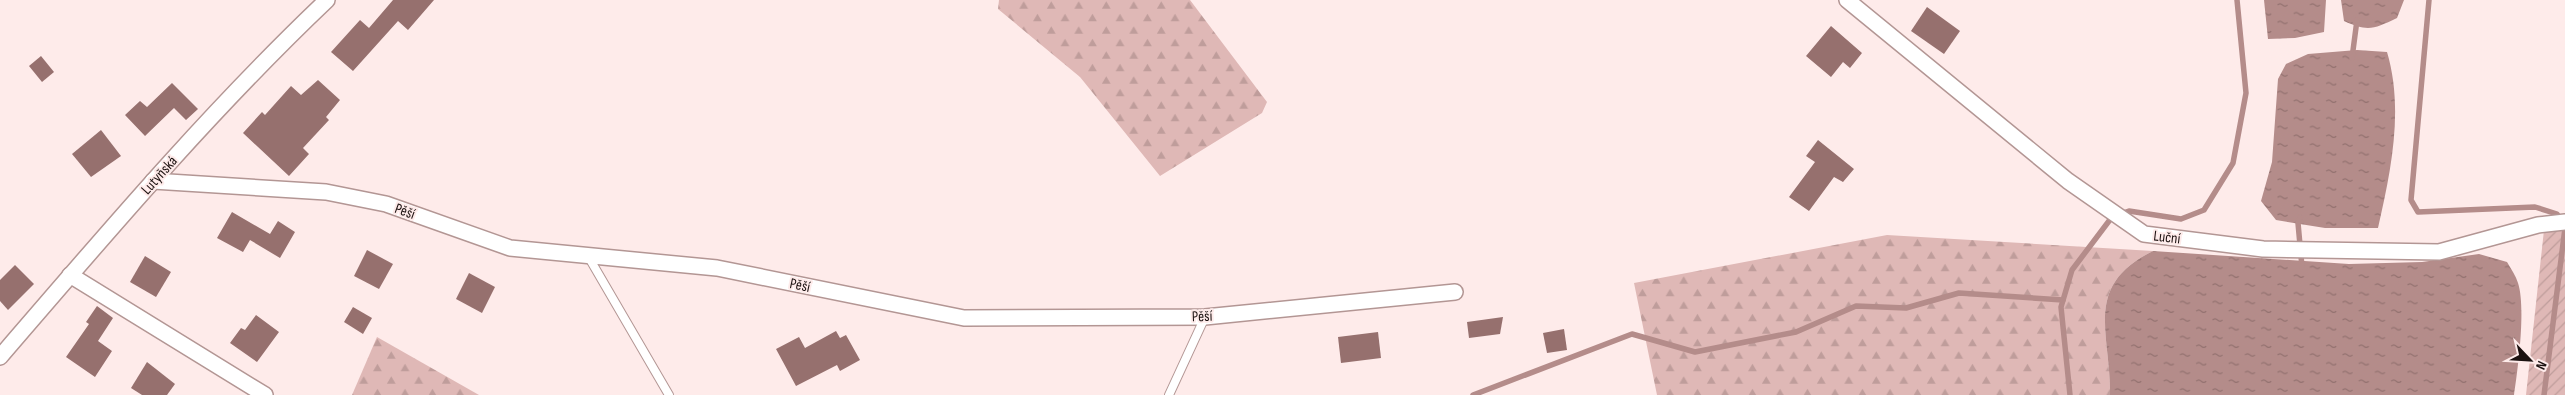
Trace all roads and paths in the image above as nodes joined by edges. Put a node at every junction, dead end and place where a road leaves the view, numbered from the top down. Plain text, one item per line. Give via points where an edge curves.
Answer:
1 (327, 0) edge
2 (1847, 0) edge
3 (153, 181) junction
4 (2565, 222) edge
5 (587, 256) junction
6 (70, 276) junction
7 (1455, 292) dead end
8 (1205, 317) junction
9 (0, 357) edge
10 (265, 395) edge
11 (669, 395) edge
12 (1169, 395) edge

1 - 3 street, Lutyňská via 273,51
2 - 4 street, Luční via 2068,181 2144,234 2262,249 2438,252 2538,225
3 - 5 street, Pěší via 326,192 386,204 510,248
3 - 6 street, Lutyňská
5 - 8 street, Pěší via 718,268 964,318
5 - 11 lane
6 - 9 street, Lutyňská
6 - 10 street
7 - 8 street, Pěší
8 - 12 lane

